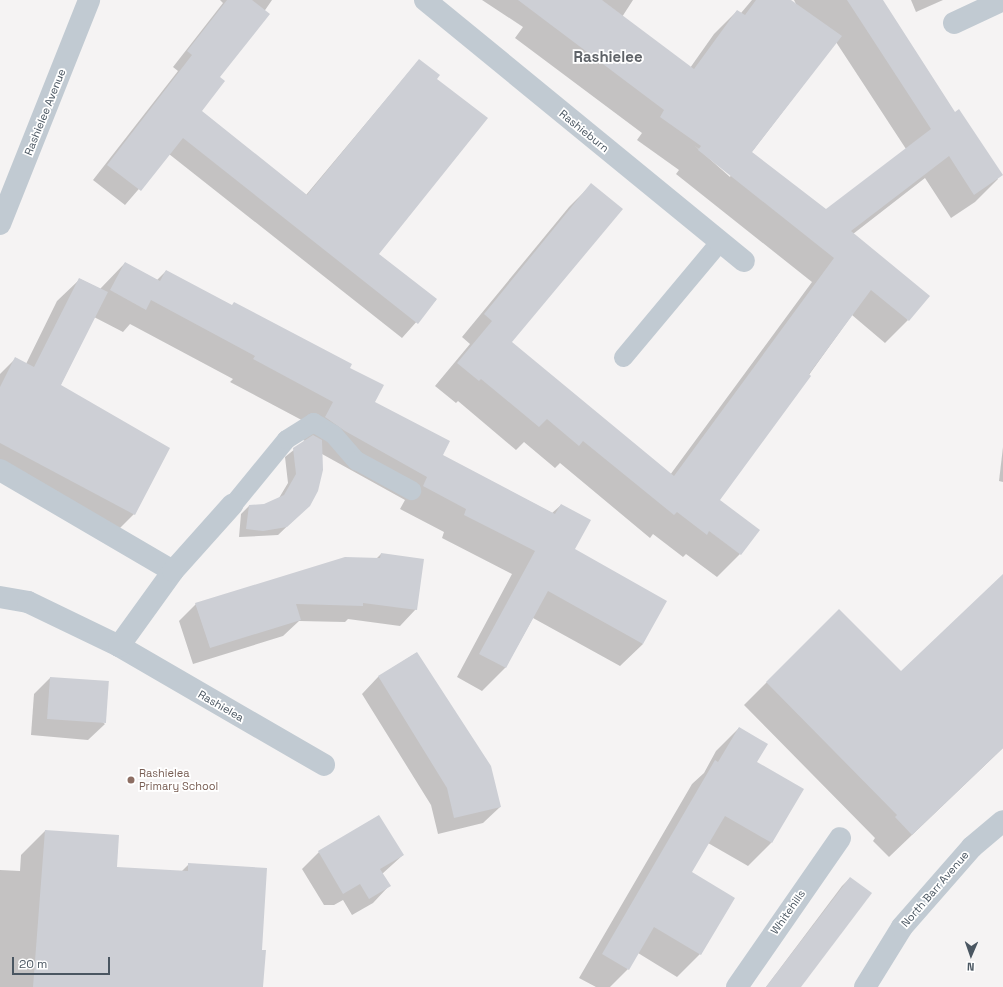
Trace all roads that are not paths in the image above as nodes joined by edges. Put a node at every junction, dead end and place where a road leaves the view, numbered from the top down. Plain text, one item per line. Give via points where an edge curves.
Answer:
1 (89, 0) edge
2 (425, 0) edge
3 (1003, 0) edge
4 (954, 23) dead end
5 (0, 224) edge
6 (719, 242) junction
7 (744, 261) dead end
8 (623, 357) dead end
9 (0, 470) edge
10 (411, 490) dead end
11 (232, 505) joint
12 (173, 571) junction
13 (0, 597) edge
14 (118, 646) junction
15 (324, 765) dead end
16 (1003, 821) edge
17 (840, 838) dead end
18 (737, 987) edge
19 (865, 987) edge

1 - 5 street, Rashielee Avenue
2 - 6 street, Rashieburn
3 - 4 street
6 - 7 street, Rashieburn
6 - 8 lane
9 - 12 street
10 - 11 lane via 356,460 333,434 313,422 286,439
11 - 12 street
12 - 14 street
13 - 14 street, Rashielea via 28,602
14 - 15 street, Rashielea
16 - 19 street, North Barr Avenue via 972,847 902,927
17 - 18 street, Whitehills

